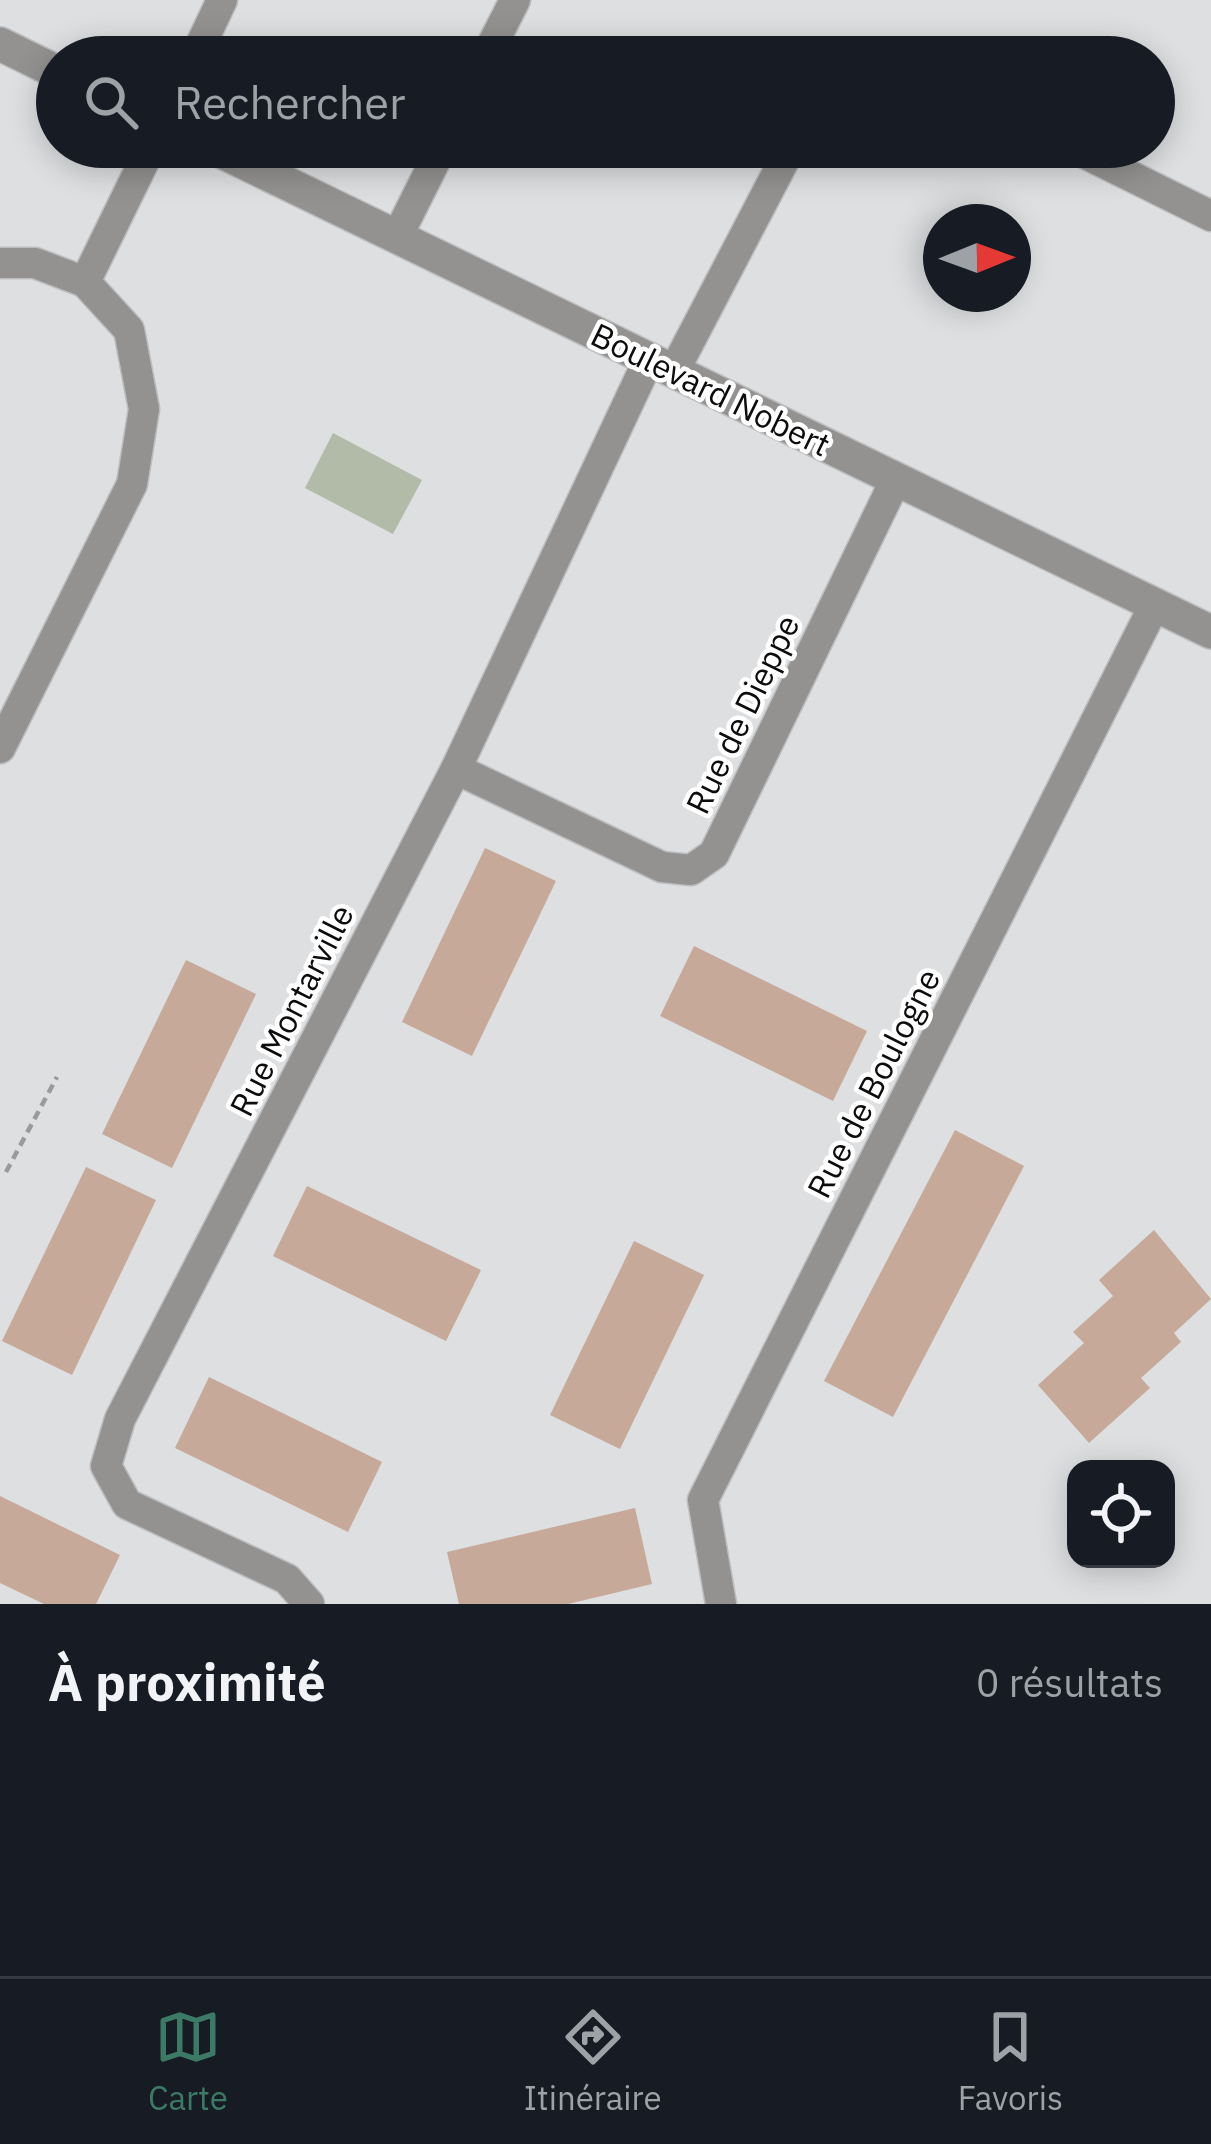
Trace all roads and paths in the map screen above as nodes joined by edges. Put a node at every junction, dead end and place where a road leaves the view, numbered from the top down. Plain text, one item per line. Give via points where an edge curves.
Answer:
1 (222, 0) edge
2 (514, 0) edge
3 (205, 36) edge
4 (496, 36) edge
5 (0, 44) edge
6 (36, 62) edge
7 (141, 168) edge
8 (255, 168) edge
9 (432, 168) edge
10 (779, 168) edge
11 (1118, 168) edge
12 (1208, 209) edge
13 (397, 237) junction
14 (0, 263) edge
15 (85, 281) junction
16 (662, 365) junction
17 (896, 478) junction
18 (1155, 604) junction
19 (1211, 632) edge
20 (0, 748) edge
21 (456, 769) junction
22 (57, 1077) dead end
23 (6, 1172) dead end
24 (309, 1604) edge
25 (721, 1604) edge

1 - 3 street
2 - 4 street
5 - 6 street
7 - 15 street
8 - 13 street, Boulevard Nobert
9 - 13 street
10 - 16 street, Rue Montarville
11 - 12 street
13 - 16 street, Boulevard Nobert
14 - 15 street via 35,262
15 - 20 street via 129,330 144,409 132,484
16 - 17 street, Boulevard Nobert
16 - 21 street, Rue Montarville
17 - 18 street, Boulevard Nobert
17 - 21 street, Rue de Dieppe via 714,854 692,870 662,867
18 - 19 street, Boulevard Nobert
18 - 25 street, Rue de Boulogne via 704,1500
21 - 24 street, Rue Montarville via 120,1419 106,1466 127,1504 287,1579
22 - 23 path

